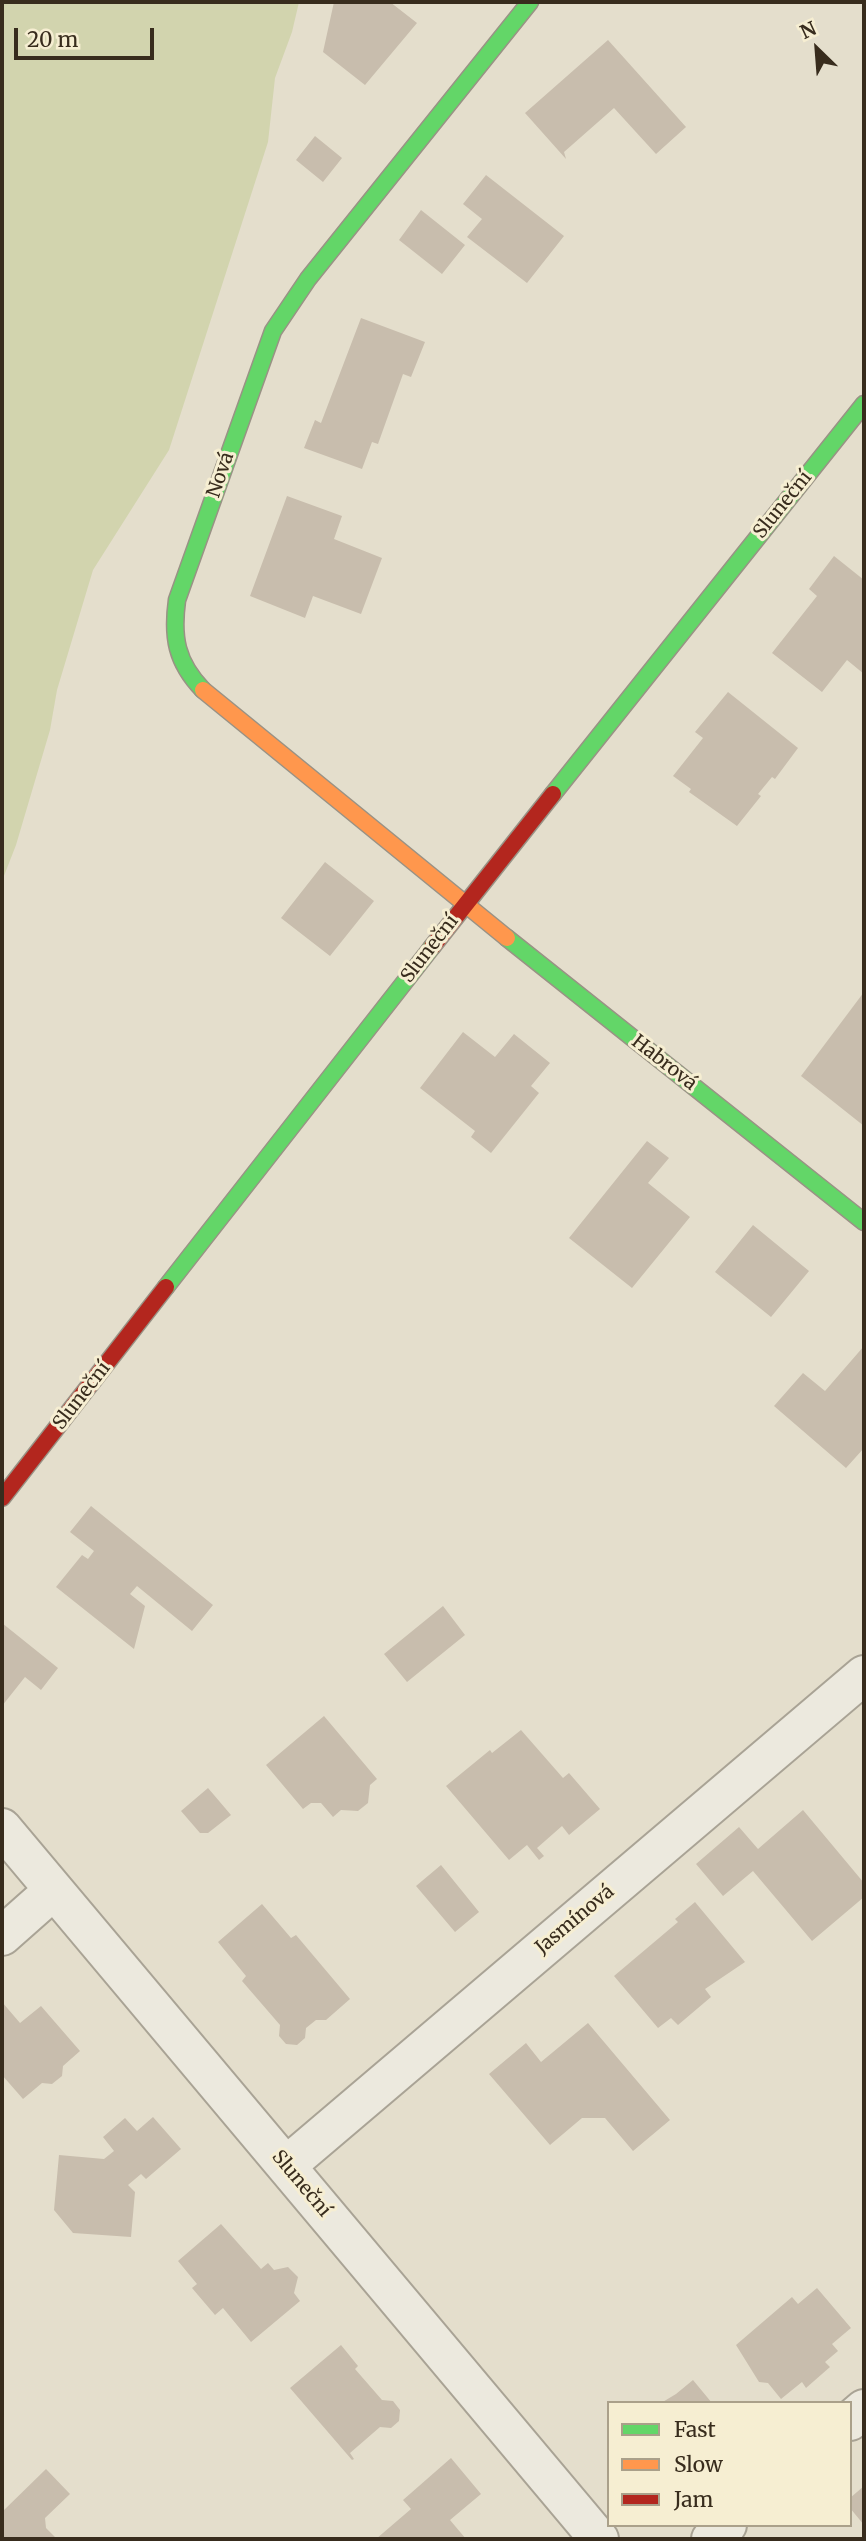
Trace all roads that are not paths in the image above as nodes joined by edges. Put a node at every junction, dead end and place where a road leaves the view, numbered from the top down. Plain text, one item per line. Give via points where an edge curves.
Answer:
1 (530, 2) edge
2 (864, 404) edge
3 (465, 905) junction
4 (864, 1222) edge
5 (2, 1498) edge
6 (864, 1675) edge
7 (2, 1828) edge
8 (54, 1890) junction
9 (2, 1936) edge
10 (286, 2166) junction
11 (725, 2527) edge
12 (599, 2539) edge
13 (711, 2539) edge

1 - 3 street, Nová via 308,279 273,331 177,600 172,627 175,653 208,695
2 - 3 street, Sluneční
3 - 4 street, Habrová
3 - 5 street, Sluneční
6 - 10 street, Jasmínová
7 - 8 street, Sluneční
8 - 9 street
8 - 10 street, Sluneční
10 - 12 street, Sluneční
11 - 13 street

